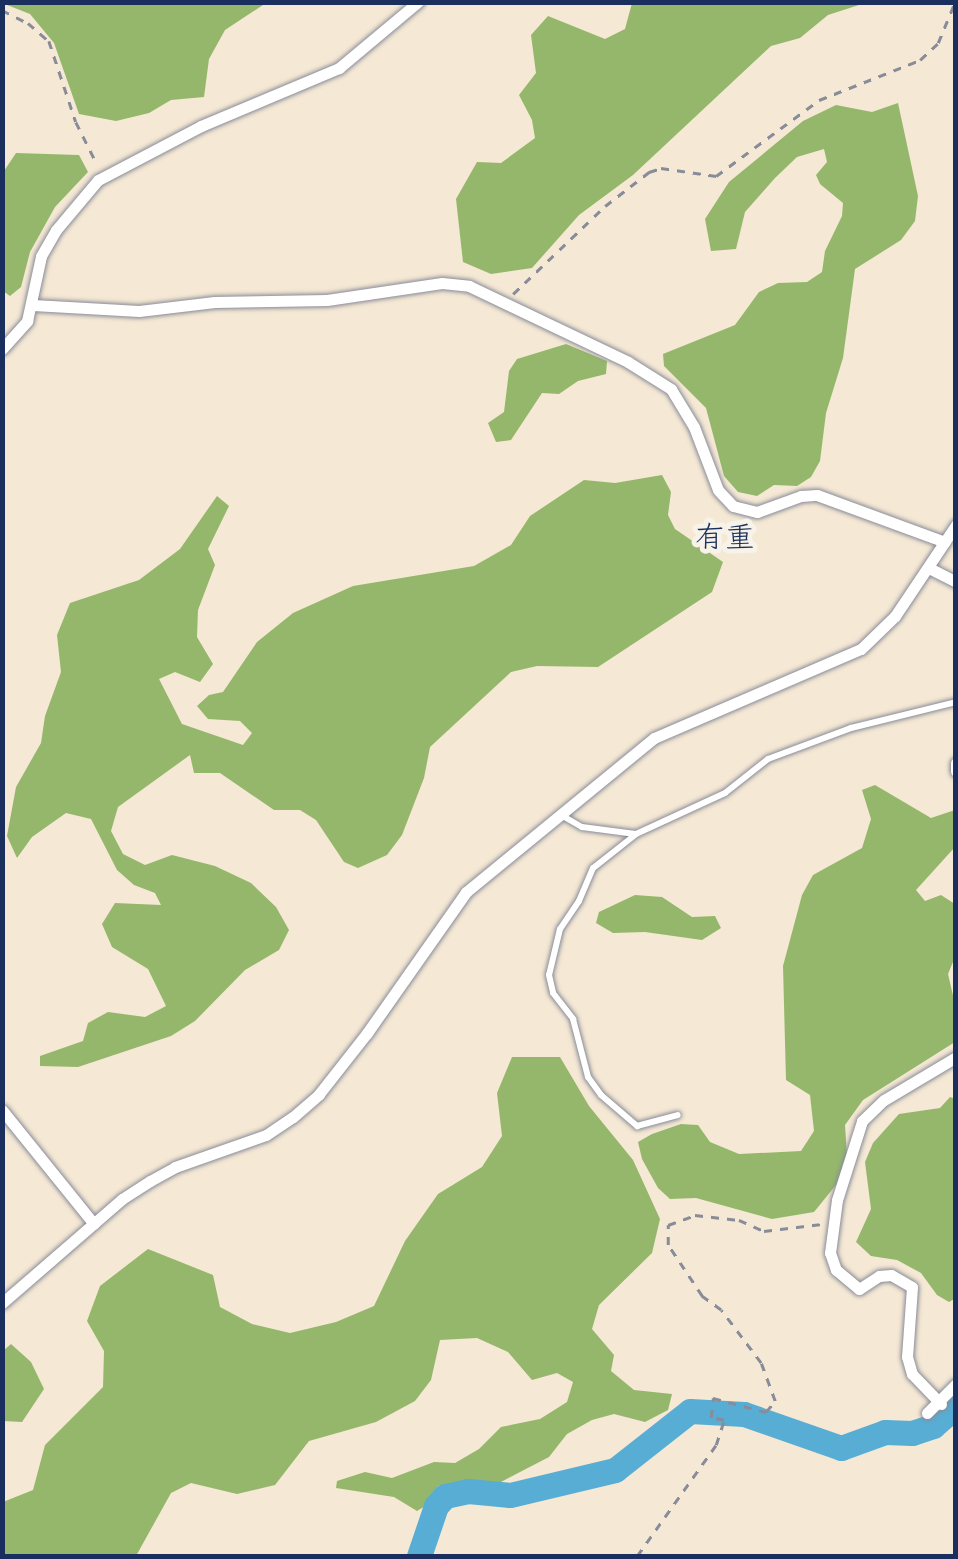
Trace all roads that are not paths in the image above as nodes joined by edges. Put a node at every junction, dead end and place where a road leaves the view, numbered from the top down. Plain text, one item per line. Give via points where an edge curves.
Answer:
1 (418, 2) edge
2 (32, 306) junction
3 (2, 349) edge
4 (956, 526) edge
5 (945, 542) junction
6 (929, 568) junction
7 (956, 582) edge
8 (956, 702) edge
9 (561, 814) junction
10 (636, 834) junction
11 (956, 1057) edge
12 (2, 1110) edge
13 (678, 1115) dead end
14 (94, 1224) junction
15 (2, 1303) edge
16 (956, 1384) edge
17 (940, 1404) junction
18 (926, 1413) dead end

1 - 2 street via 339,68 106,175 41,256
2 - 3 street
2 - 5 street via 139,311 327,300 442,283 469,286 671,389 718,490 733,506 757,512 817,495
4 - 5 street
5 - 6 street
6 - 7 street
6 - 9 street via 861,649 670,729
8 - 10 lane via 851,728 768,759 725,793
9 - 10 lane via 582,827
9 - 14 street via 466,892 367,1034 293,1117 266,1135 174,1167
10 - 13 lane via 593,868 560,929 549,975 553,994 573,1019 588,1077 624,1120 637,1126
11 - 17 street via 862,1121 833,1219 831,1263 852,1285 859,1289 891,1275 912,1287 912,1374
12 - 14 street
14 - 15 street
16 - 17 street
17 - 18 street

